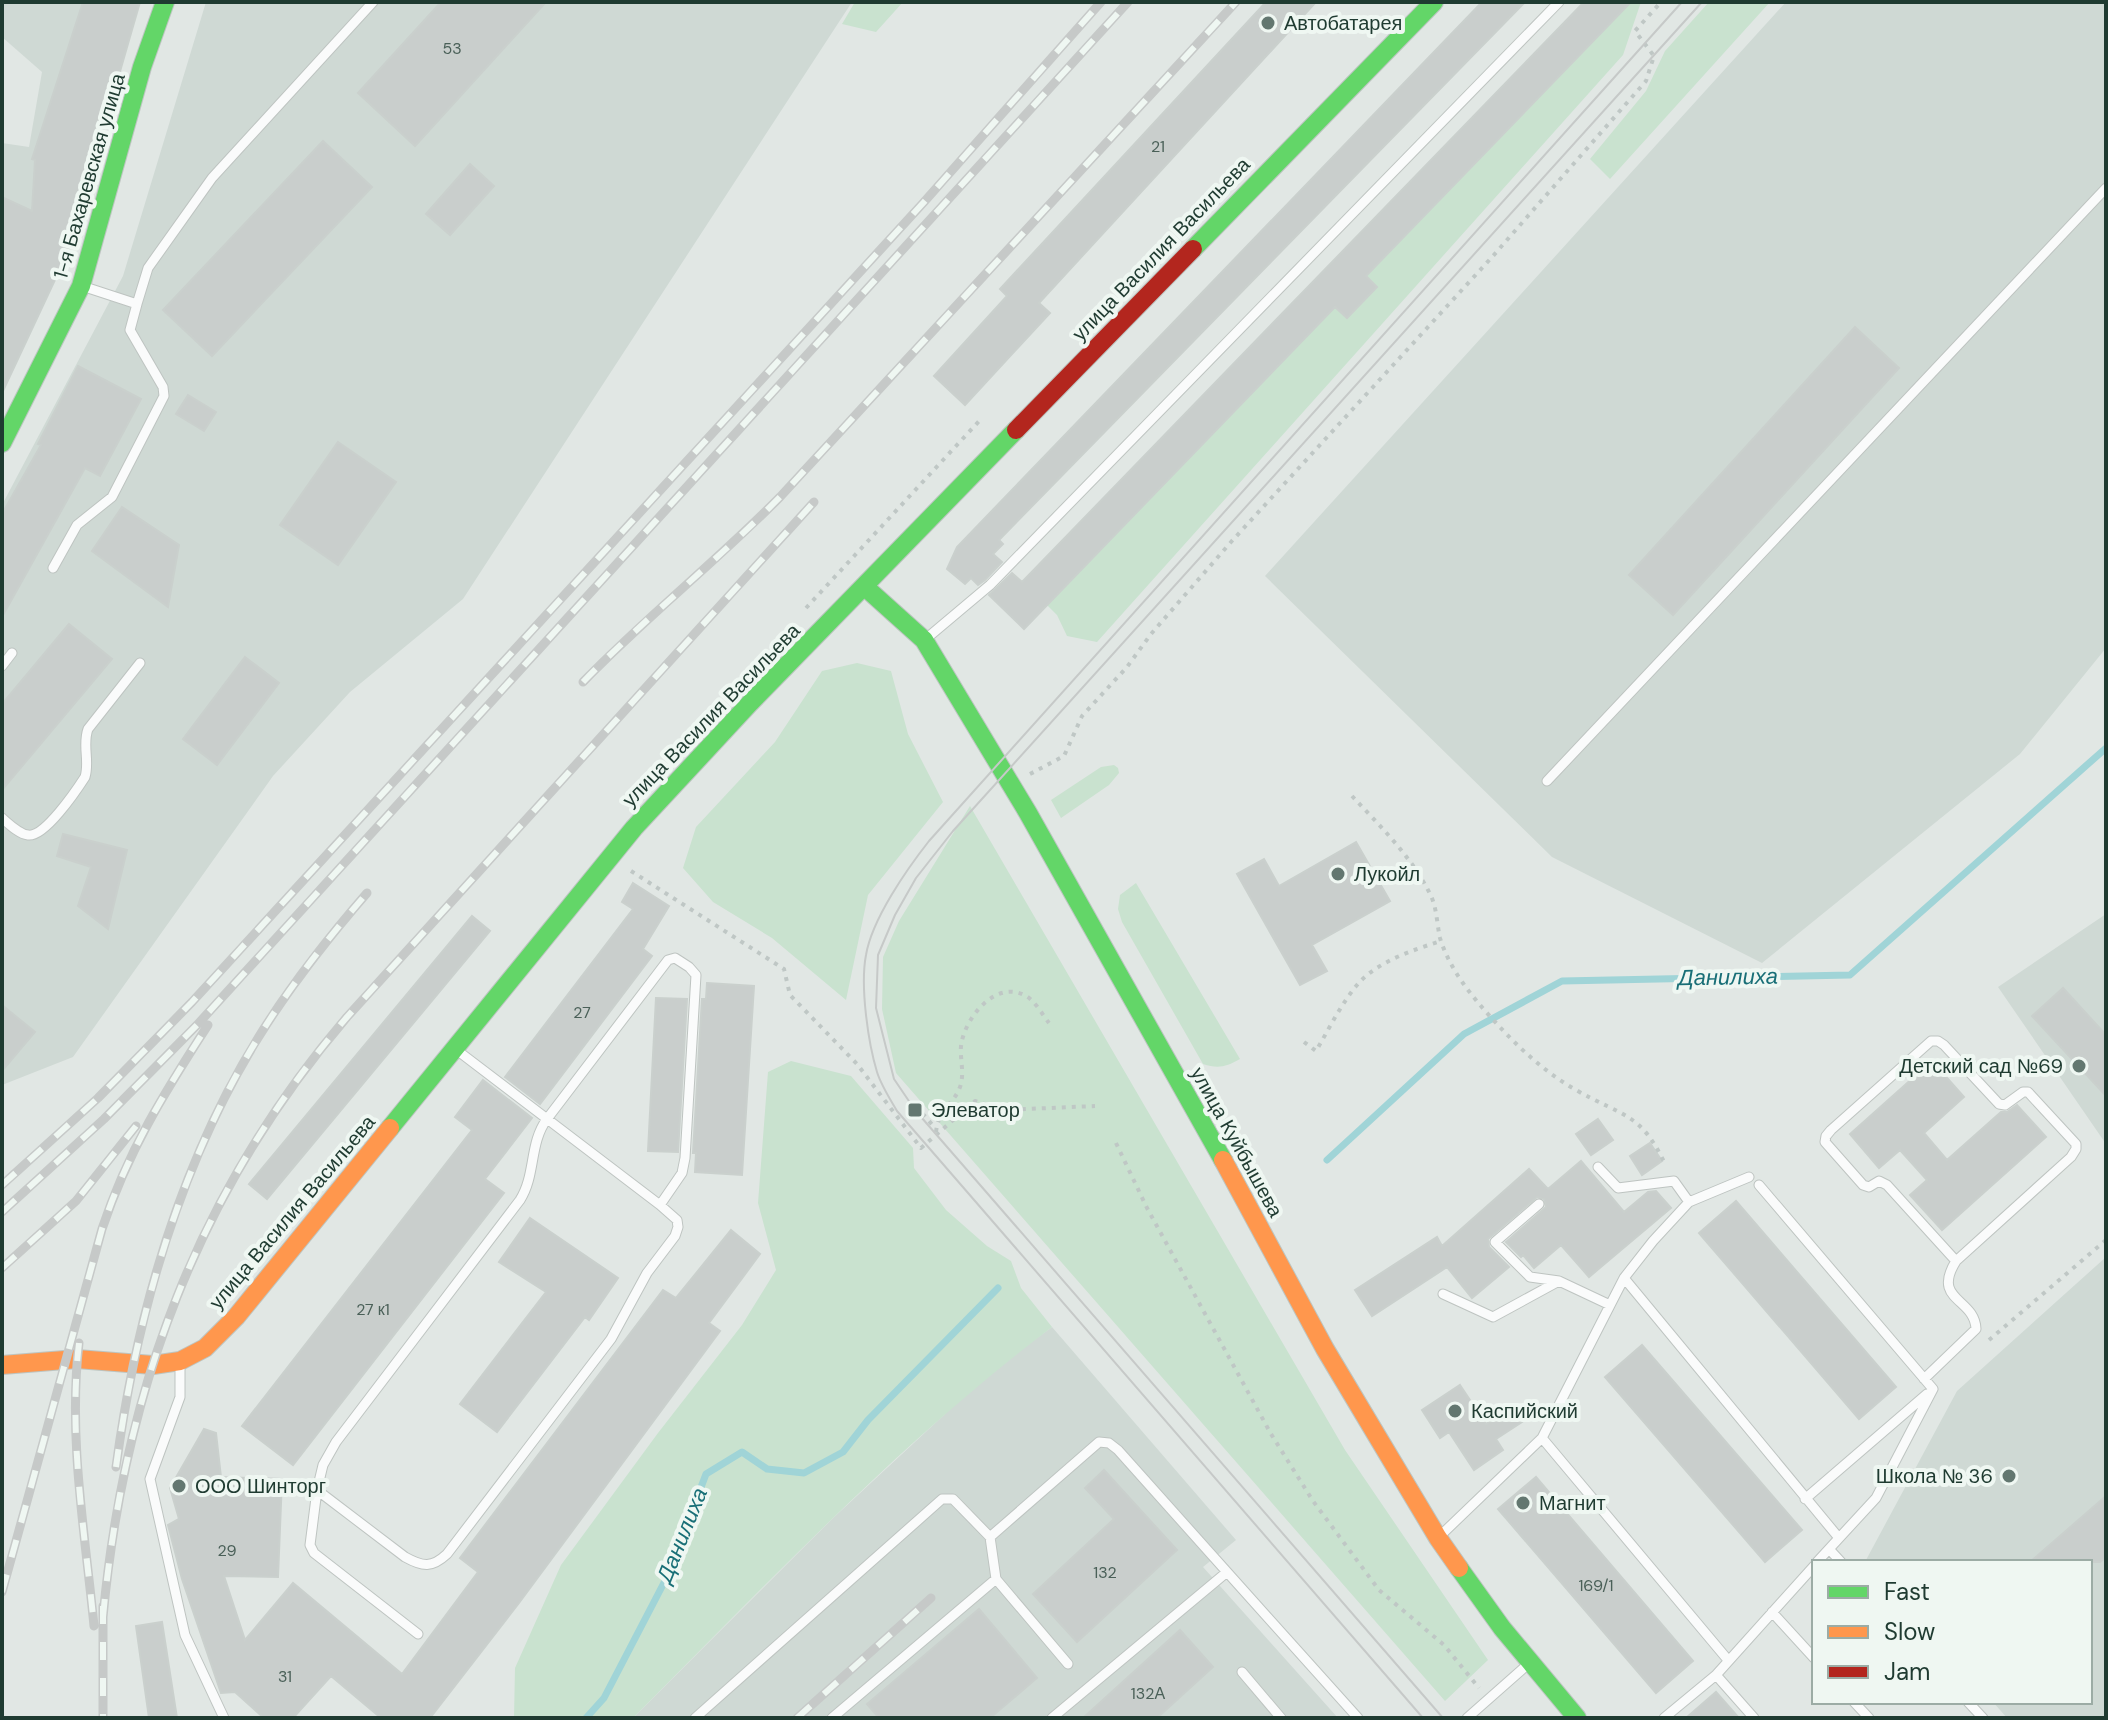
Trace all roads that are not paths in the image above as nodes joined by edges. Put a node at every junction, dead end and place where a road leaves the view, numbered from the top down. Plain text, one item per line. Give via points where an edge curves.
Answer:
1 (165, 2) edge
2 (373, 2) edge
3 (1434, 2) edge
4 (1559, 2) edge
5 (2106, 188) edge
6 (81, 286) junction
7 (137, 304) junction
8 (2, 443) edge
9 (53, 568) dead end
10 (865, 587) junction
11 (924, 640) junction
12 (12, 653) dead end
13 (140, 663) dead end
14 (2, 666) edge
15 (1547, 781) dead end
16 (2, 818) edge
17 (455, 1049) junction
18 (547, 1119) junction
19 (1598, 1167) dead end
20 (1749, 1177) dead end
21 (1759, 1185) dead end
22 (1689, 1202) junction
23 (1539, 1204) dead end
24 (660, 1205) junction
25 (1956, 1261) junction
26 (1624, 1278) junction
27 (1559, 1281) junction
28 (1443, 1294) dead end
29 (1610, 1305) junction
30 (180, 1361) junction
31 (2, 1365) edge
32 (1924, 1379) junction
33 (1933, 1389) junction
34 (1542, 1438) junction
35 (317, 1490) junction
36 (1805, 1499) junction
37 (990, 1537) junction
38 (1438, 1538) junction
39 (1839, 1538) junction
40 (1829, 1549) junction
41 (1819, 1560) edge
42 (1839, 1560) edge
43 (1812, 1568) edge
44 (1227, 1572) junction
45 (996, 1579) junction
46 (1772, 1612) junction
47 (418, 1634) dead end
48 (1812, 1656) edge
49 (1728, 1660) junction
50 (1530, 1663) junction
51 (1068, 1664) dead end
52 (1242, 1672) dead end
53 (1716, 1675) junction
54 (224, 1718) edge
55 (695, 1718) edge
56 (832, 1718) edge
57 (1052, 1718) edge
58 (1281, 1718) edge
59 (1358, 1718) edge
60 (1467, 1718) edge
61 (1577, 1718) edge
62 (1664, 1718) edge
63 (1754, 1718) edge

1 - 6 main road, 1-я Бахаревская улица
2 - 7 lane via 212,178 148,268
3 - 10 main road, улица Василия Васильева
4 - 11 lane via 990,585
5 - 15 lane
6 - 7 lane
6 - 8 main road, 1-я Бахаревская улица
7 - 9 lane via 130,330 164,396 112,497 77,525
10 - 11 main road, улица Куйбышева
10 - 17 main road, улица Василия Васильева via 634,828
11 - 38 main road, улица Куйбышева via 1011,785 1325,1349
12 - 14 lane
13 - 16 lane via 88,729 85,777 48,825 36,835 26,835
17 - 18 lane
17 - 30 main road, улица Василия Васильева via 236,1317 205,1348
18 - 24 lane
18 - 24 lane via 668,960 675,958 689,967 696,981 685,1158 682,1173
18 - 35 lane via 537,1132 528,1187 336,1442
19 - 22 lane via 1618,1188 1674,1181
20 - 22 lane
21 - 32 lane
22 - 26 lane
23 - 27 lane via 1495,1242 1530,1277
24 - 35 lane via 677,1220 675,1236 647,1273 611,1339 436,1565 421,1566 405,1557
25 - 25 lane via 1887,1185 1863,1185 1825,1142 1831,1130 1931,1041 1944,1045 1999,1104 2028,1092 2076,1144 2071,1157
25 - 32 lane via 1947,1276 1948,1288 1972,1316 1976,1329
26 - 29 lane
26 - 36 lane
27 - 28 lane via 1493,1317
27 - 29 lane
29 - 34 lane
30 - 31 main road, улица Василия Васильева via 153,1365 77,1359
30 - 54 lane via 180,1397 150,1479 185,1635
32 - 33 lane
33 - 36 lane
33 - 39 lane via 1876,1498
34 - 38 lane
34 - 49 lane
35 - 47 lane via 310,1545 314,1553
36 - 39 lane
37 - 44 lane via 1087,1450 1109,1443
37 - 45 lane
37 - 55 lane via 953,1499 942,1499
38 - 50 main road, улица Куйбышева
39 - 40 lane
40 - 41 lane
40 - 42 lane
43 - 46 lane
44 - 57 lane
44 - 59 lane
45 - 51 lane
45 - 56 lane
46 - 48 lane
46 - 49 lane
49 - 53 lane
50 - 60 lane
50 - 61 main road, улица Куйбышева
52 - 58 lane
53 - 62 lane
53 - 63 lane

